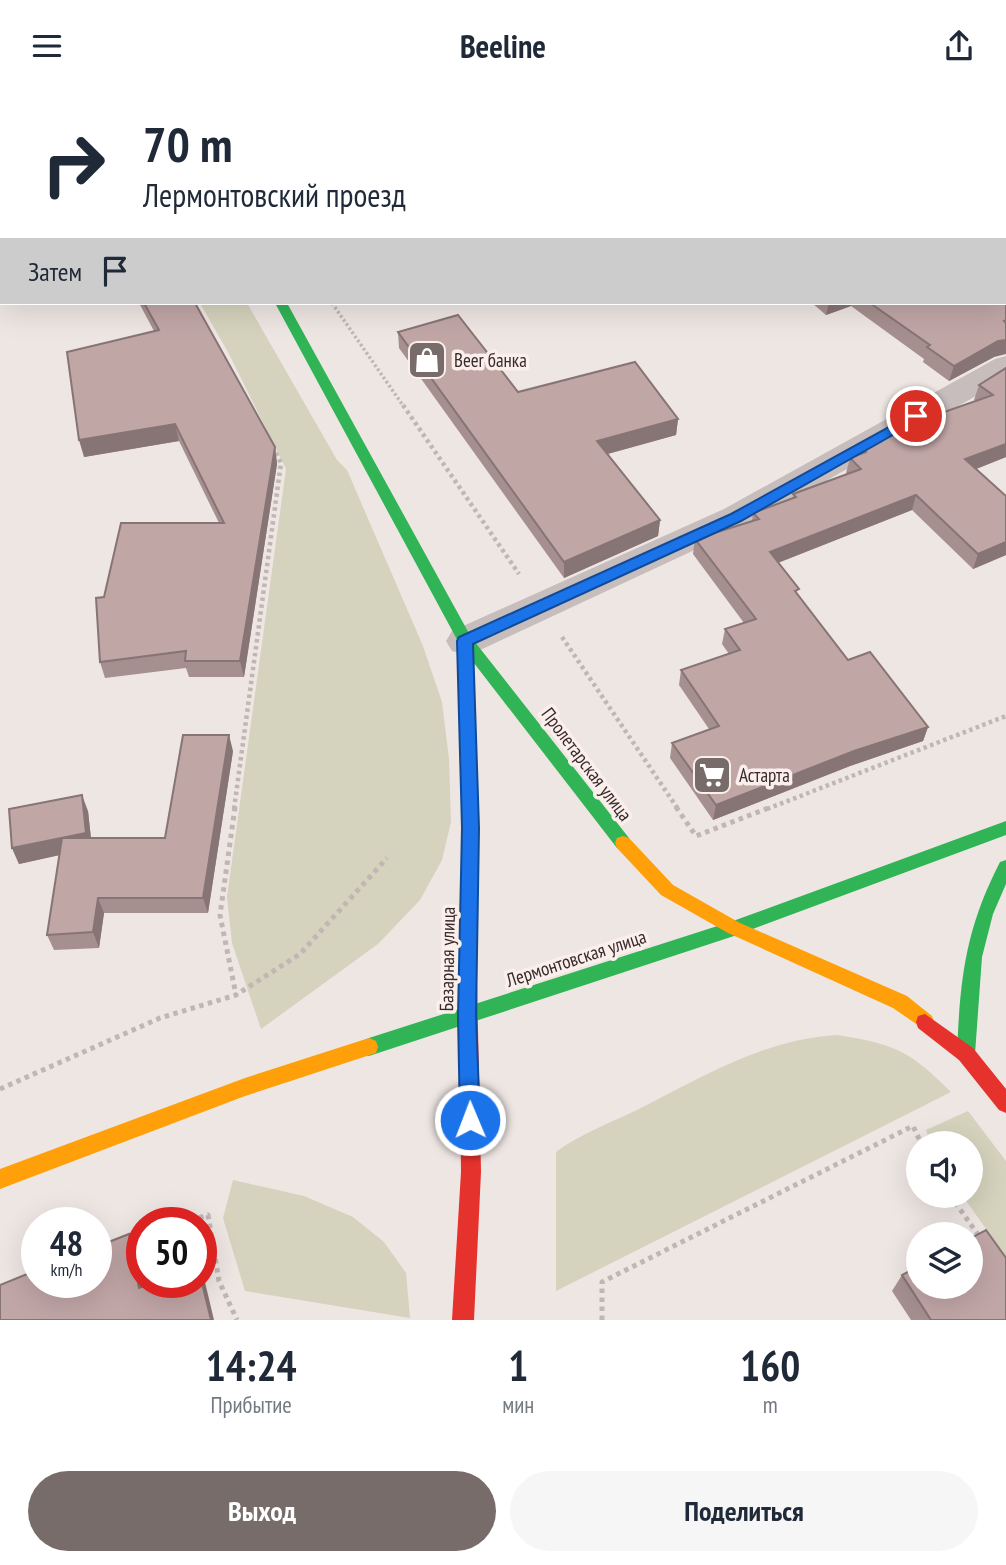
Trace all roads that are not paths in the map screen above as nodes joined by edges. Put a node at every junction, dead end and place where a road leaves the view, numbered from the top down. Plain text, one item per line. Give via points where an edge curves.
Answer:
1 (282, 305) edge
2 (1006, 366) edge
3 (465, 641) junction
4 (1006, 828) edge
5 (1006, 867) edge
6 (734, 928) junction
7 (467, 1016) junction
8 (966, 1054) junction
9 (1006, 1104) edge
10 (0, 1179) edge
11 (463, 1320) edge

1 - 3 main road, Пролетарская улица
2 - 3 street via 736,517
3 - 6 main road, Пролетарская улица via 612,832 667,890
3 - 7 main road, Базарная улица via 470,828
4 - 6 main road, Лермонтовская улица
5 - 8 main road via 979,924
6 - 7 main road, Лермонтовская улица
6 - 8 main road, Пролетарская улица via 900,1002
7 - 10 main road, Лермонтовская улица via 244,1087
7 - 11 main road, Базарная улица via 471,1173
8 - 9 main road, Пролетарская улица

